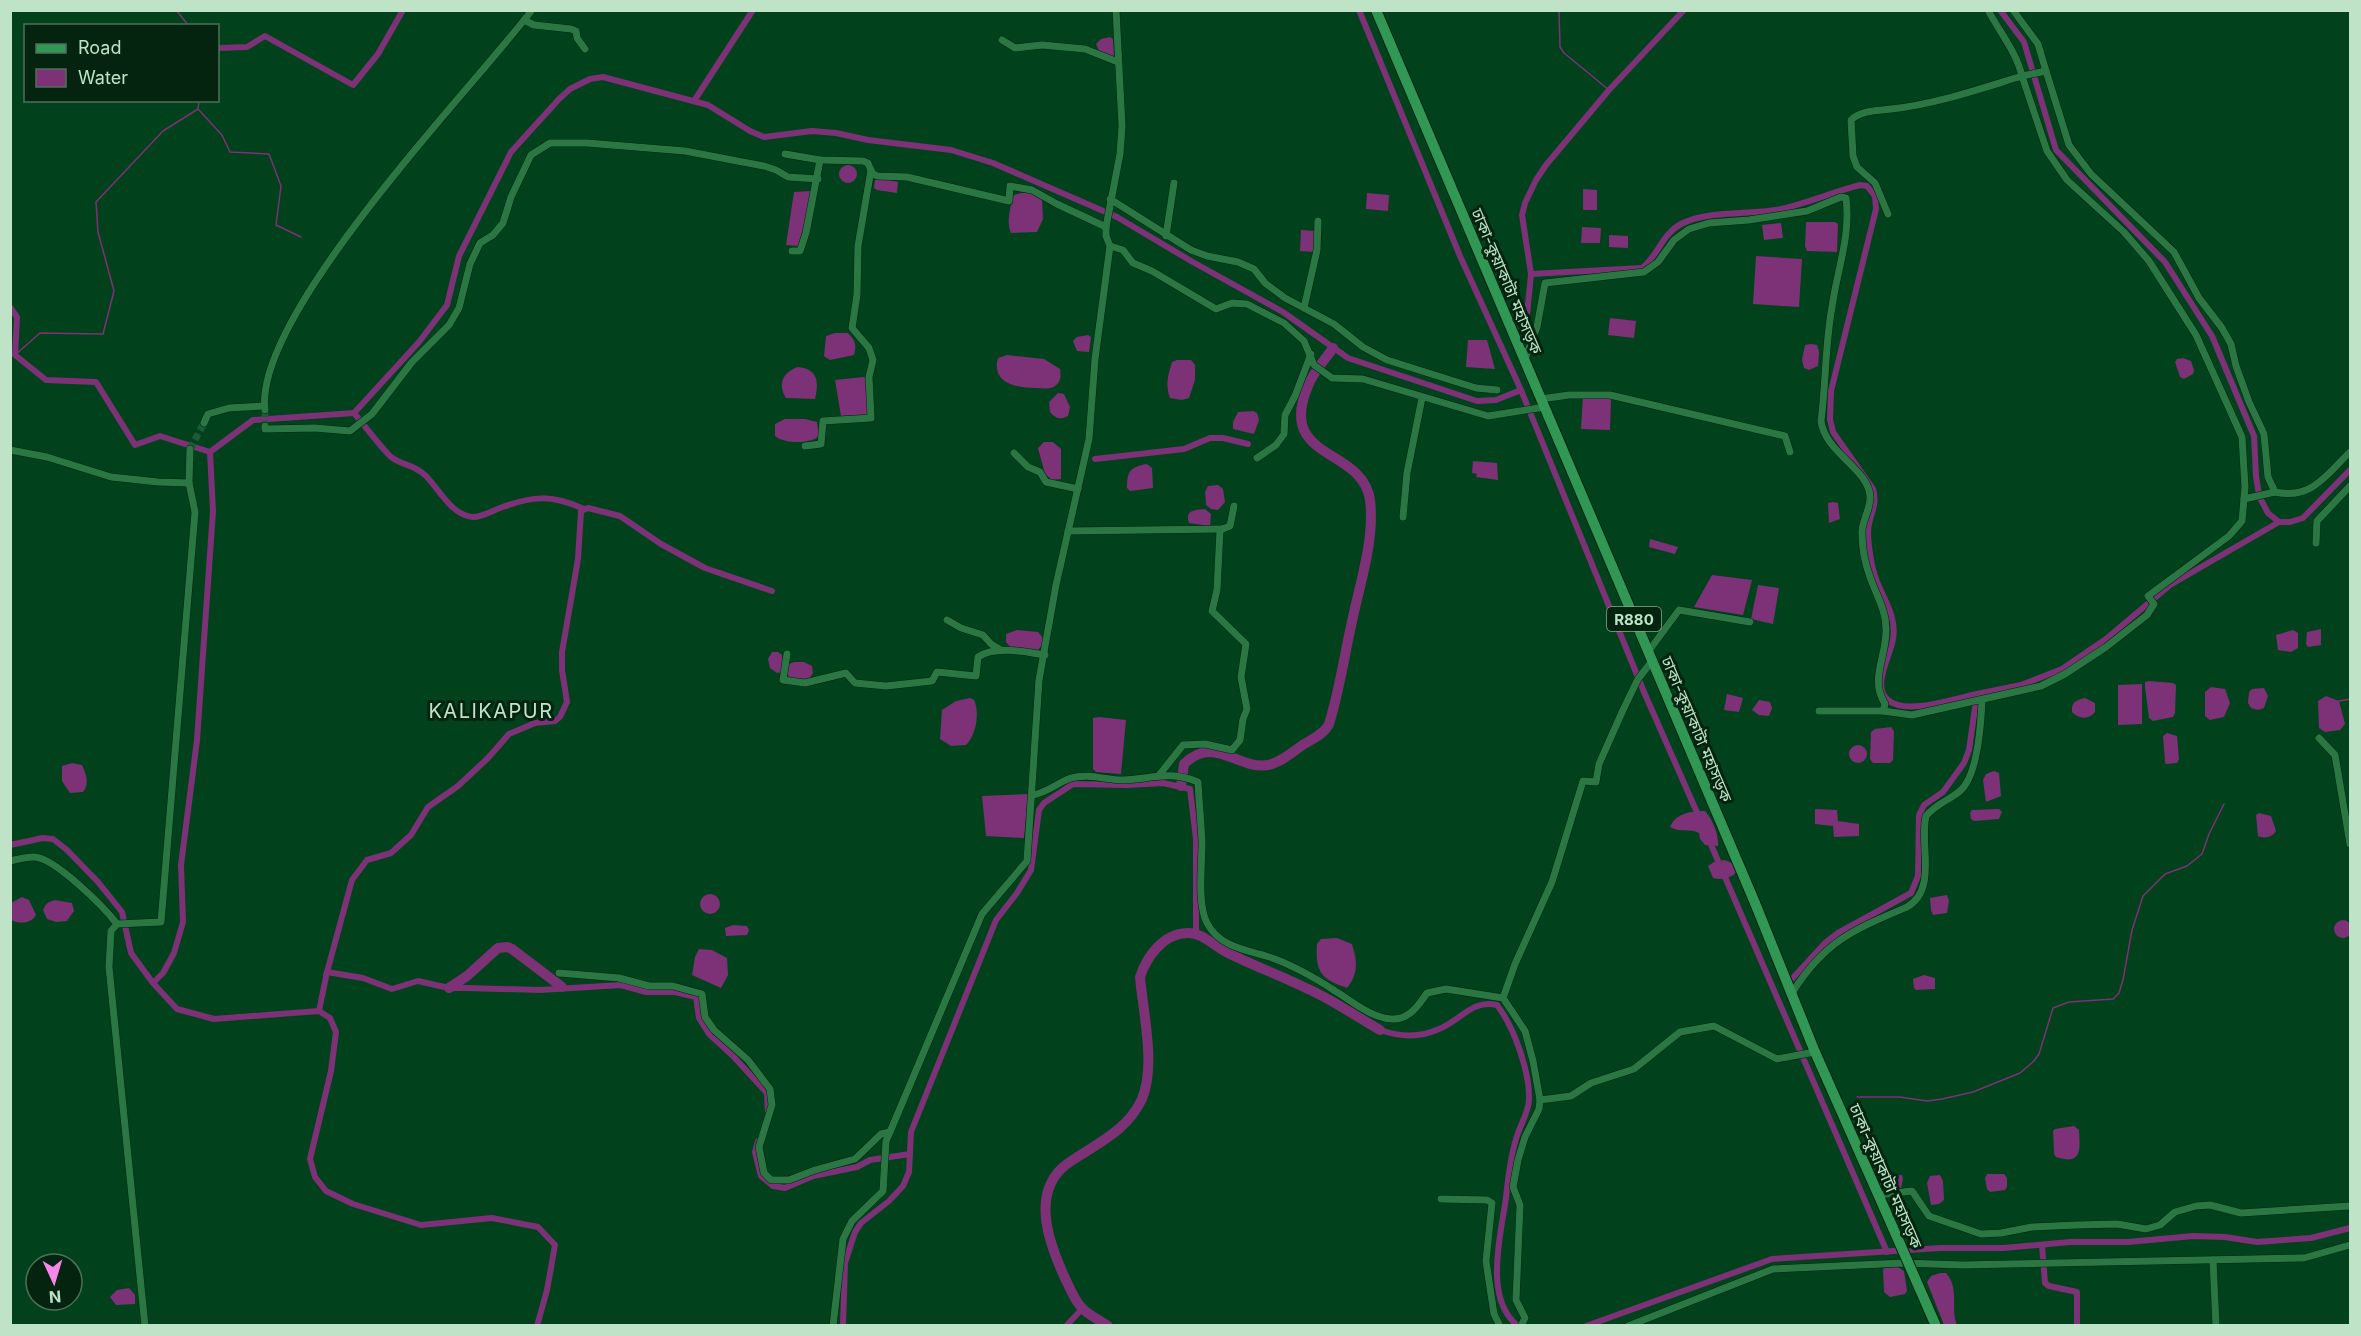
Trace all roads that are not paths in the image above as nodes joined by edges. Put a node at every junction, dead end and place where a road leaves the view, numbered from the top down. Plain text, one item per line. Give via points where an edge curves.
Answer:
1 (532, 10) edge
2 (1116, 10) edge
3 (1376, 10) edge
4 (1988, 10) edge
5 (2013, 10) edge
6 (524, 20) junction
7 (1002, 40) dead end
8 (585, 49) dead end
9 (1118, 62) junction
10 (2042, 71) junction
11 (2024, 76) junction
12 (785, 154) dead end
13 (820, 160) junction
14 (871, 170) junction
15 (818, 179) junction
16 (1174, 183) dead end
17 (1110, 199) junction
18 (1888, 214) dead end
19 (1318, 221) dead end
20 (1106, 227) junction
21 (1166, 236) junction
22 (1110, 246) junction
23 (792, 251) dead end
24 (1304, 308) junction
25 (1311, 354) junction
26 (1525, 359) junction
27 (1497, 390) dead end
28 (1422, 398) junction
29 (1543, 403) junction
30 (204, 423) tunnel mouth
31 (265, 426) dead end
32 (805, 446) dead end
33 (190, 449) tunnel mouth
34 (10, 450) edge
35 (1790, 452) dead end
36 (2350, 452) edge
37 (1014, 453) dead end
38 (1257, 459) dead end
39 (189, 483) junction
40 (2350, 486) edge
41 (1078, 489) junction
42 (2275, 492) junction
43 (2244, 499) junction
44 (1234, 506) dead end
45 (1403, 516) dead end
46 (1222, 529) junction
47 (1068, 531) junction
48 (2316, 543) dead end
49 (946, 620) dead end
50 (1750, 622) dead end
51 (1001, 650) junction
52 (787, 654) dead end
53 (1045, 655) junction
54 (1650, 657) junction
55 (1982, 700) junction
56 (1819, 711) dead end
57 (1882, 711) junction
58 (2319, 738) dead end
59 (1160, 774) junction
60 (1033, 795) junction
61 (2350, 844) edge
62 (10, 861) edge
63 (117, 924) junction
64 (558, 973) dead end
65 (1792, 993) junction
66 (1503, 998) junction
67 (1815, 1052) junction
68 (1540, 1100) junction
69 (890, 1132) junction
70 (1878, 1195) junction
71 (1442, 1199) dead end
72 (2350, 1206) edge
73 (2350, 1245) edge
74 (2213, 1260) junction
75 (145, 1326) edge
76 (833, 1326) edge
77 (1500, 1326) edge
78 (1521, 1326) edge
79 (1628, 1326) edge
80 (1936, 1326) edge
81 (2217, 1326) edge

1 - 6 street
2 - 9 street
3 - 26 main road, ঢাকা-কুয়াকাটা মহাসড়ক / R880
4 - 11 street
5 - 10 street via 2038,44
6 - 8 street via 576,31
6 - 30 street via 342,240 291,321 268,372 264,408 229,408 208,414
7 - 9 street via 1015,48 1042,45 1085,49
9 - 17 street via 1122,126
10 - 11 street
10 - 42 street via 2069,145 2091,174 2174,252 2231,344 2249,402 2264,434 2268,477
11 - 18 street via 1942,100 1863,113 1851,120 1853,156 1857,166 1875,183
11 - 43 street via 2047,151 2067,180 2143,253 2196,335 2242,437
12 - 13 street
13 - 14 street via 863,161
13 - 15 street
14 - 20 street via 877,176 907,177 1009,201 1010,186 1032,190
14 - 32 street via 858,246 852,328 869,348 873,360 869,377 871,417 823,421 821,444
15 - 23 street via 800,251
15 - 31 street via 788,177 770,168 685,151 550,143 531,155 503,223 480,243 470,264 459,309 449,325 412,362 372,414 350,431
16 - 21 street
17 - 20 street
17 - 21 street
19 - 24 street via 1317,250
20 - 22 street
21 - 24 street via 1191,250 1254,269 1265,283
22 - 25 street via 1123,250 1133,263 1216,309 1232,303 1247,304 1284,322 1304,341
22 - 41 street via 1089,439
24 - 27 street via 1387,360 1476,388
25 - 28 street via 1314,365 1332,378 1363,379
25 - 38 street via 1285,415 1284,434 1276,446
26 - 29 main road, ঢাকা-কুয়াকাটা মহাসড়ক / R880
26 - 57 street via 1537,327 1545,283 1644,272 1689,229 1807,211 1846,198 1844,255 1831,308 1821,421 1832,447 1861,478 1869,493 1863,538 1869,575 1886,622 1886,641 1877,675 1879,694 1885,704
28 - 29 street via 1488,416
28 - 45 street
29 - 35 street via 1569,395 1610,394 1785,436
29 - 54 main road, ঢাকা-কুয়াকাটা মহাসড়ক / R880
33 - 39 street
34 - 39 street via 111,477
36 - 42 street via 2309,491
37 - 41 street via 1041,472 1046,482
39 - 63 street via 195,512 161,922
40 - 48 street via 2317,521
41 - 47 street
42 - 43 street
43 - 55 street via 2237,529 2148,596 2151,602 2147,615 2140,621 2052,682
44 - 46 street via 1230,526
46 - 47 street
46 - 59 street via 1212,611 1246,644 1241,677 1247,709 1240,740 1232,750 1205,744 1183,745
47 - 53 street
49 - 51 street via 983,635
50 - 54 street via 1679,610
51 - 52 street via 978,657 975,676 937,672 932,681 886,686 855,683 846,673 805,684 783,680
51 - 53 street
53 - 60 street via 1036,715
54 - 65 main road, ঢাকা-কুয়াকাটা মহাসড়ক / R880
54 - 66 street via 1599,764 1596,782 1583,781 1552,882
55 - 57 street via 1912,716
55 - 65 street via 1971,774 1961,791 1940,802 1926,816 1923,888 1918,899 1833,943
56 - 57 street
58 - 61 street via 2335,755
59 - 60 street via 1124,780 1084,776
59 - 66 street via 1198,782 1201,910 1215,935 1232,946 1270,957 1377,1015 1394,1019 1414,1012 1427,993 1446,989
60 - 69 street via 1027,861 982,914
62 - 63 street via 35,856 52,863 91,895
63 - 75 street via 111,931 109,967
64 - 69 street via 619,978 702,994 705,1017 714,1030 748,1060 770,1089 772,1105 759,1147 765,1173 771,1180 789,1180 855,1159 881,1134
65 - 67 main road, ঢাকা-কুয়াকাটা মহাসড়ক / R880
66 - 68 street via 1525,1031
67 - 68 street via 1777,1059 1714,1026 1691,1030 1680,1032 1634,1069 1591,1083 1571,1096
67 - 70 main road, ঢাকা-কুয়াকাটা মহাসড়ক / R880
68 - 78 street via 1525,1137 1513,1187 1520,1205 1516,1300 1525,1318
69 - 76 street via 883,1191 852,1221 843,1239
70 - 72 street via 1912,1191 1929,1216 1981,1234 2077,1225 2117,1224 2146,1229 2160,1225 2175,1212 2196,1206 2210,1205 2241,1213
70 - 80 main road, ঢাকা-কুয়াকাটা মহাসড়ক / R880, bridge
71 - 77 street via 1492,1203 1486,1261 1491,1302
73 - 74 street via 2304,1258
74 - 79 street via 1904,1263 1773,1269
74 - 81 street

